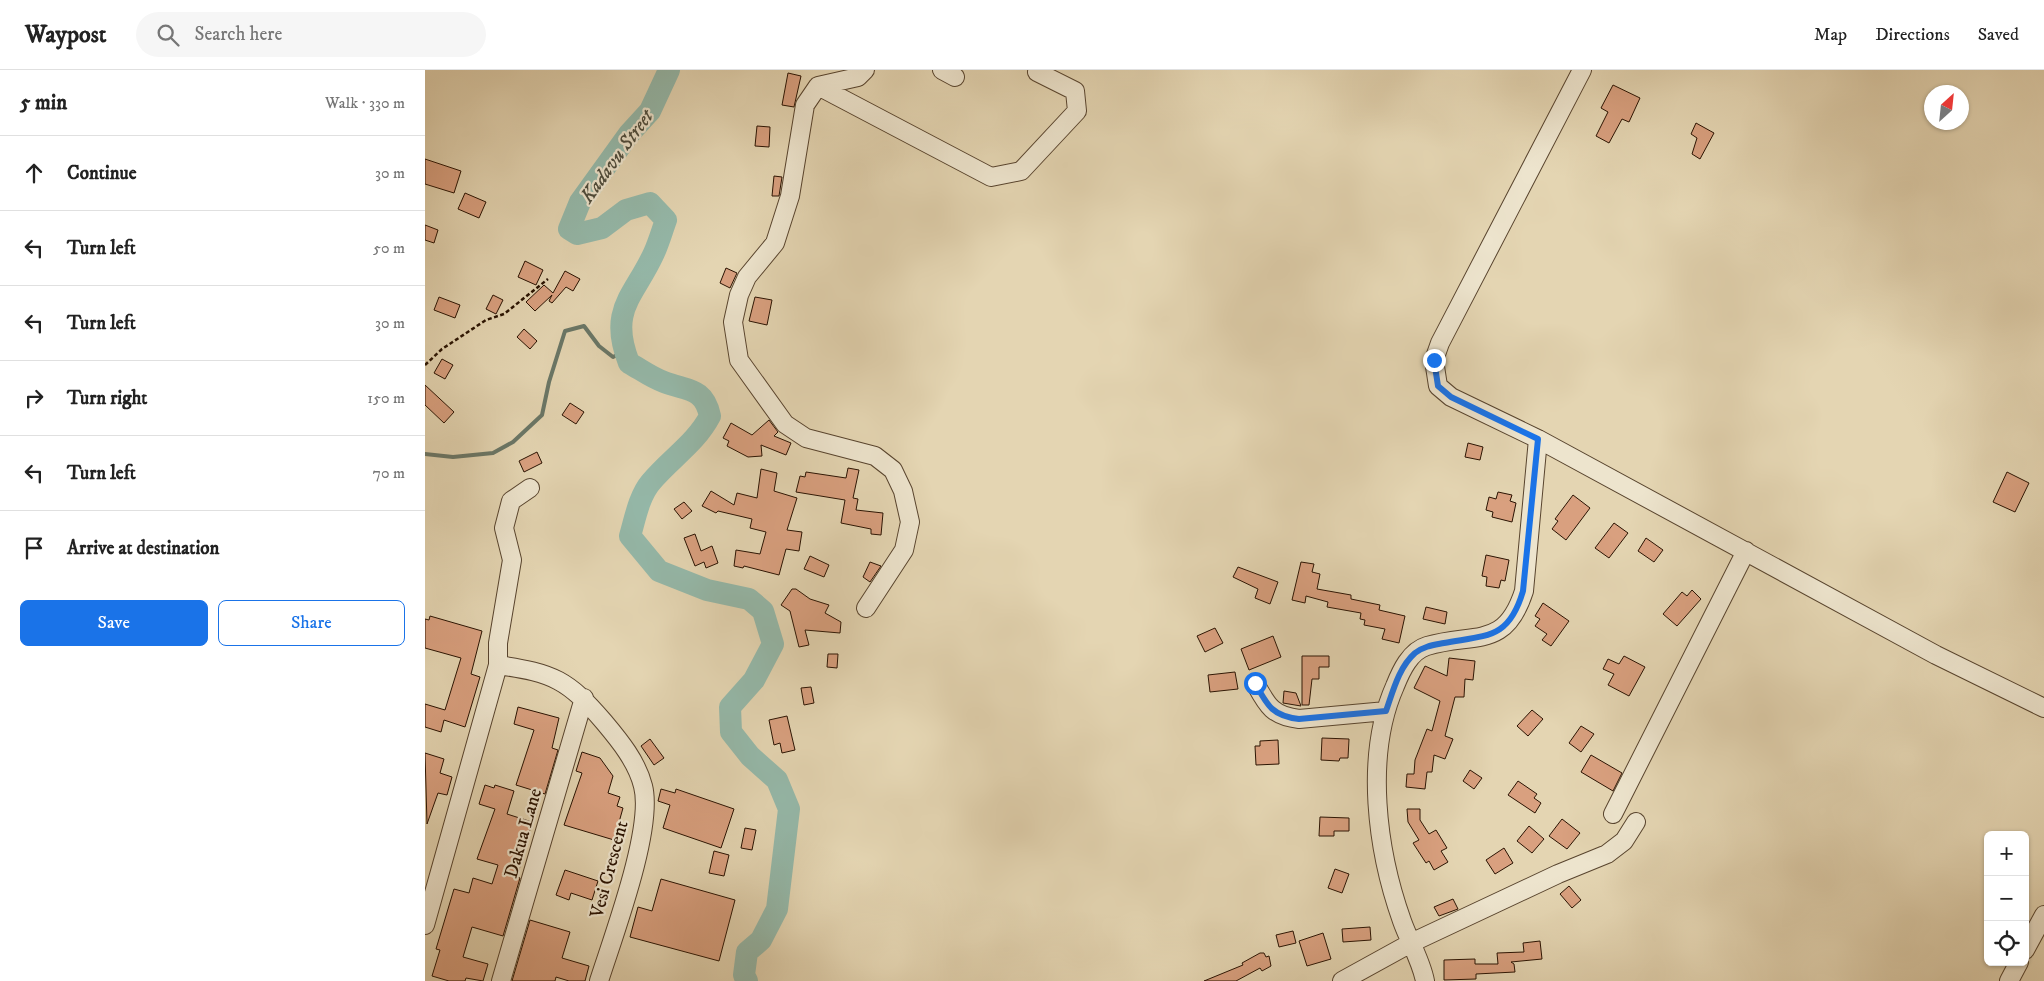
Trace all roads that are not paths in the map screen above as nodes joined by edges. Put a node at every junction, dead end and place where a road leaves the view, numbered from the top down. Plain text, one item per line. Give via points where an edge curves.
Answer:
1 (865, 70) edge
2 (1581, 70) edge
3 (1037, 72) dead end
4 (818, 86) junction
5 (1538, 439) junction
6 (530, 488) dead end
7 (1746, 551) junction
8 (866, 608) dead end
9 (499, 665) junction
10 (1255, 683) dead end
11 (583, 698) junction
12 (2044, 708) edge
13 (1386, 711) junction
14 (1613, 814) dead end
15 (1636, 822) dead end
16 (2044, 915) edge
17 (425, 925) edge
18 (1411, 943) junction
19 (2029, 943) edge
20 (2017, 966) edge
21 (501, 981) edge
22 (599, 981) edge
23 (1342, 981) edge
24 (1425, 981) edge
25 (2009, 981) edge

1 - 4 street via 858,77
2 - 5 street via 1439,343 1434,360 1438,386 1451,397
3 - 4 street via 1075,91 1077,111 1021,171 991,177
4 - 8 street via 805,105 789,196 775,242 747,277 733,322 739,360 785,424 806,438 875,456 893,470 903,491 910,522 904,550
5 - 7 street
5 - 13 street via 1523,591 1518,609 1506,626 1492,635 1425,646 1415,653 1403,667
6 - 9 street via 511,501 504,528 512,560 498,643
7 - 12 street via 1936,655
7 - 14 street
9 - 11 street, Vesi Crescent via 529,669 559,679
9 - 17 street
10 - 13 street via 1267,705 1287,718
11 - 21 street, Dakua Lane
11 - 22 street, Vesi Crescent via 625,747 643,787 644,831
13 - 18 street via 1376,779 1381,840 1389,881
15 - 18 street via 1624,841 1607,854
16 - 19 street
18 - 23 street
18 - 24 street
20 - 25 street

